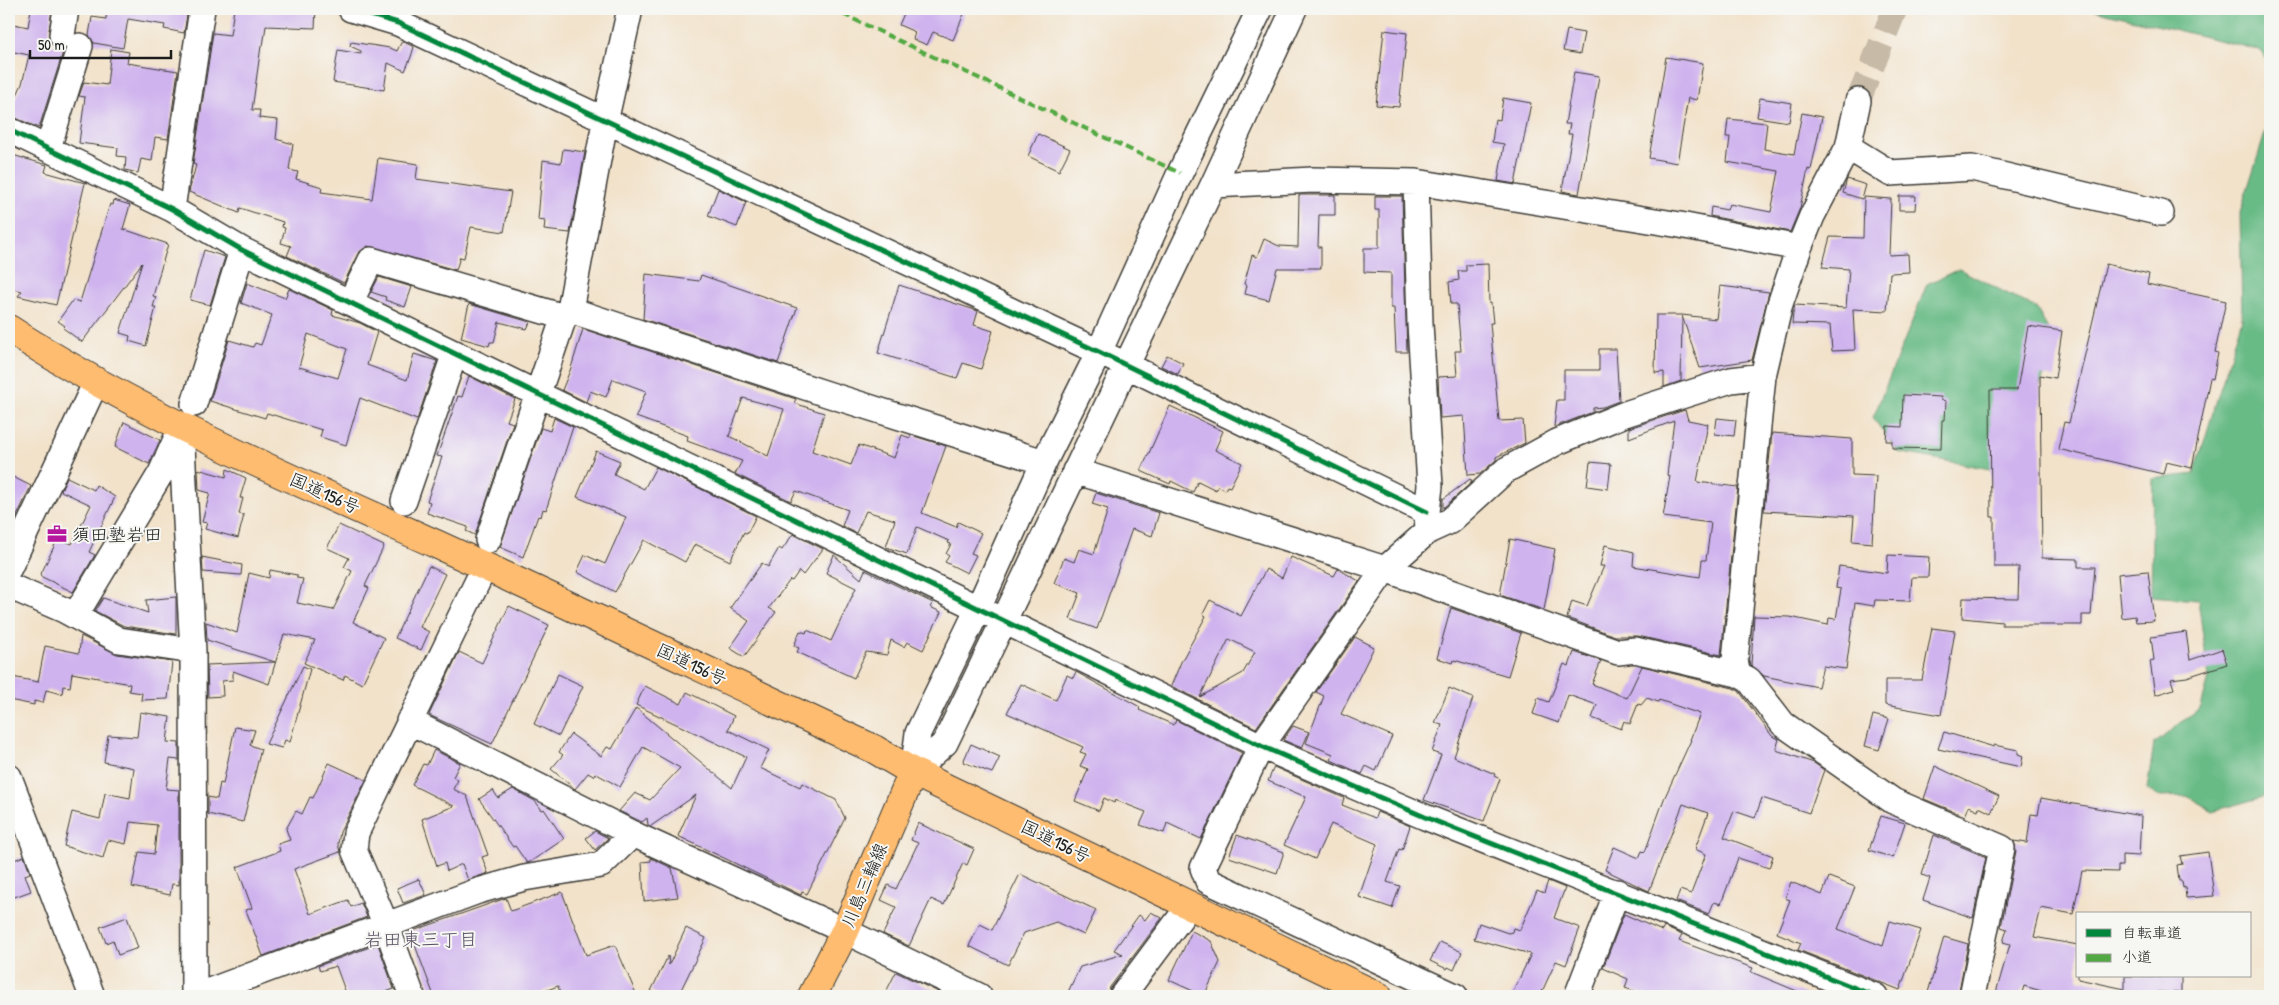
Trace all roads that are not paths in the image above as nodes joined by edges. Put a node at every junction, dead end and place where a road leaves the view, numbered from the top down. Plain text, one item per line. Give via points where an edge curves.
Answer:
1 (66, 9) edge
2 (202, 9) edge
3 (351, 9) edge
4 (630, 9) edge
5 (1260, 9) edge
6 (1294, 9) edge
7 (398, 16) edge
8 (1858, 101) tunnel mouth
9 (605, 122) junction
10 (9, 130) edge
11 (1848, 147) junction
12 (48, 148) junction
13 (1416, 182) junction
14 (1213, 185) junction
15 (172, 209) junction
16 (2161, 213) dead end
17 (1799, 248) junction
18 (242, 250) junction
19 (351, 301) junction
20 (567, 313) junction
21 (9, 329) edge
22 (1099, 352) junction
23 (455, 353) junction
24 (1125, 366) junction
25 (1763, 376) junction
26 (96, 382) junction
27 (538, 394) junction
28 (194, 404) dead end
29 (182, 428) junction
30 (1044, 462) junction
31 (1075, 471) junction
32 (404, 501) dead end
33 (1428, 522) junction
34 (487, 553) junction
35 (12, 554) edge
36 (1385, 569) junction
37 (9, 586) edge
38 (978, 609) junction
39 (75, 616) junction
40 (1004, 622) junction
41 (193, 651) junction
42 (1738, 674) junction
43 (409, 720) junction
44 (1261, 746) junction
45 (912, 772) junction
46 (9, 776) edge
47 (634, 834) junction
48 (1618, 892) junction
49 (1190, 905) junction
50 (386, 925) junction
51 (845, 930) junction
52 (972, 995) edge
53 (92, 996) edge
54 (195, 996) edge
55 (412, 996) edge
56 (812, 996) edge
57 (1122, 996) edge
58 (1378, 996) edge
59 (1456, 996) edge
60 (1577, 996) edge
61 (1875, 996) edge
62 (1972, 996) edge

1 - 12 street via 71,40
2 - 15 street
3 - 7 street
4 - 9 street
5 - 22 street via 1180,173
6 - 14 street
7 - 9 street
8 - 11 street
9 - 20 street
9 - 22 street
10 - 12 street
11 - 16 street via 1890,173 1972,168
11 - 17 street
12 - 15 street
13 - 14 street via 1313,180
13 - 17 street
13 - 33 street via 1420,324 1430,486
14 - 24 street
15 - 18 street
17 - 25 street via 1780,304
18 - 19 street
18 - 28 street
19 - 20 street via 371,260
19 - 23 street
20 - 27 street
20 - 30 street
21 - 26 main road, 国道156号
22 - 24 street
22 - 30 street
23 - 27 street
23 - 32 street
24 - 31 street
24 - 33 street
25 - 33 street via 1731,380 1625,414 1557,442 1506,470 1450,521
25 - 42 street via 1735,660
26 - 29 main road, 国道156号
26 - 35 street
27 - 34 street
27 - 38 street
29 - 34 main road, 国道156号
29 - 39 street via 161,473
29 - 41 street
30 - 38 street
31 - 36 street
31 - 40 street
33 - 36 street
34 - 43 street
34 - 45 main road, 国道156号 via 874,749
36 - 42 street via 1618,652 1635,650
36 - 44 street
37 - 39 street
38 - 40 street
38 - 45 street via 918,734
39 - 41 street via 119,640
40 - 44 street
40 - 45 street via 944,743
41 - 54 street
42 - 62 street via 1750,680 1783,724 1893,801 2002,848
43 - 47 street
43 - 50 street via 356,833 354,850
44 - 48 street via 1425,817
44 - 59 street via 1203,868 1208,881
45 - 49 main road, 国道156号
45 - 51 main road, 川島三輪線
46 - 53 street
47 - 50 street via 600,864 524,878 478,891
47 - 51 street
48 - 60 street
48 - 61 street
49 - 57 street
49 - 58 main road, 国道156号
50 - 54 street
50 - 55 street
51 - 52 street
51 - 56 main road, 川島三輪線

